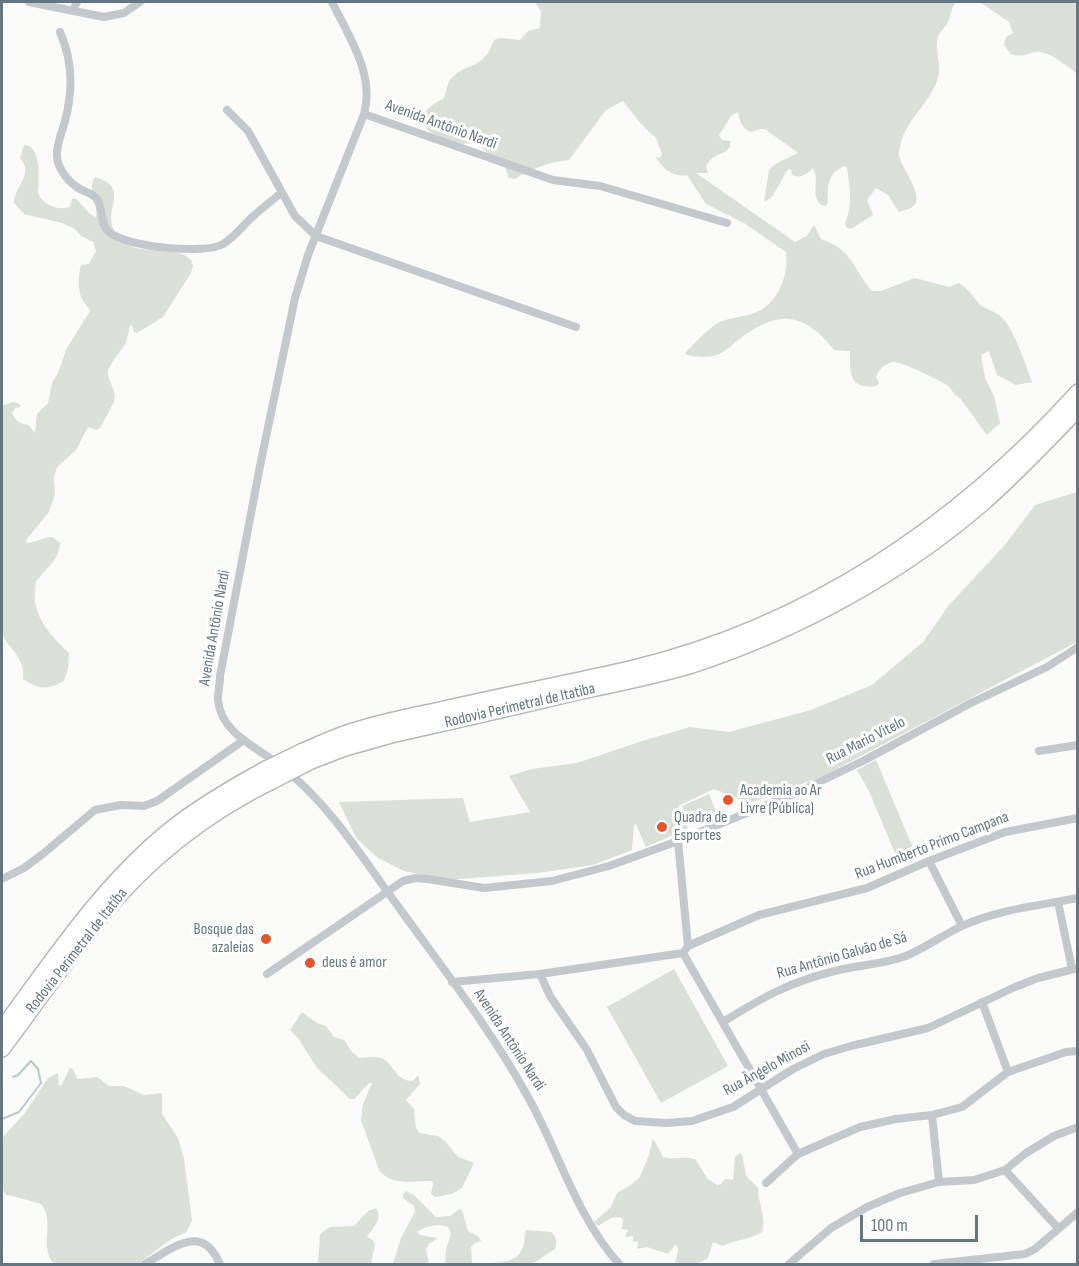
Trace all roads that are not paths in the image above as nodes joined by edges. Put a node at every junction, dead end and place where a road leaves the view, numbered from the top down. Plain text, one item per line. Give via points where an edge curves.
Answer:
1 (29, 2) edge
2 (140, 2) edge
3 (332, 2) edge
4 (75, 6) edge
5 (60, 32) dead end
6 (227, 110) dead end
7 (364, 114) junction
8 (281, 193) junction
9 (727, 223) dead end
10 (316, 236) junction
11 (576, 327) dead end
12 (1077, 392) edge
13 (1077, 409) edge
14 (1076, 648) edge
15 (244, 740) junction
16 (1077, 745) edge
17 (1039, 751) dead end
18 (306, 757) junction
19 (271, 774) junction
20 (1077, 818) edge
21 (678, 842) junction
22 (929, 861) junction
23 (2, 879) edge
24 (386, 891) junction
25 (1077, 898) edge
26 (1058, 902) junction
27 (962, 926) junction
28 (686, 950) junction
29 (1075, 968) edge
30 (267, 974) dead end
31 (540, 974) junction
32 (452, 981) junction
33 (982, 1002) junction
34 (723, 1022) junction
35 (2, 1029) edge
36 (2, 1049) edge
37 (1077, 1051) edge
38 (1008, 1071) junction
39 (760, 1088) junction
40 (932, 1115) junction
41 (1077, 1127) edge
42 (798, 1154) junction
43 (1005, 1170) junction
44 (939, 1182) junction
45 (766, 1183) dead end
46 (1077, 1212) edge
47 (1058, 1228) junction
48 (145, 1264) edge
49 (220, 1264) edge
50 (619, 1264) edge
51 (789, 1264) edge
52 (934, 1264) edge

1 - 4 street
2 - 4 street via 124,13 104,17
3 - 7 street via 365,72 368,88
5 - 8 street via 67,48 72,88 57,158 69,181 95,196 109,232 139,244 212,249 232,237
6 - 8 street via 248,131
7 - 9 street, Avenida Antônio Nardi via 553,180 600,186
7 - 10 street, Avenida Antônio Nardi
8 - 10 street
10 - 11 street
10 - 15 street, Avenida Antônio Nardi via 295,298 220,676 218,700 222,718
12 - 18 highway, Rodovia Perimetral de Itatiba via 971,497 879,564 796,610 748,632 636,668 359,729
13 - 18 highway, Rodovia Perimetral de Itatiba via 1023,466 946,531 850,595 752,643 690,665
14 - 21 street, Rua Mario Vitelo via 863,761
15 - 23 street via 157,801 144,806 95,810 24,868
15 - 24 street, Avenida Antônio Nardi via 279,764 316,798
16 - 17 street
18 - 19 highway, Rodovia Perimetral de Itatiba, bridge
19 - 35 highway, Rodovia Perimetral de Itatiba via 195,811 148,850 92,909
19 - 36 highway, Rodovia Perimetral de Itatiba via 198,824 127,887
20 - 22 street, Rua Humberto Primo Campana via 1005,832
21 - 24 street, Rua Mario Vitelo via 552,881 484,888 416,878
21 - 28 street
22 - 27 street
22 - 28 street, Rua Humberto Primo Campana via 867,888 759,915
24 - 30 street, Rua Mario Vitelo
24 - 32 street, Avenida Antônio Nardi
25 - 26 street, Rua Antônio Galvão de Sá
26 - 27 street, Rua Antônio Galvão de Sá via 1003,911
26 - 29 street
27 - 34 street, Rua Antônio Galvão de Sá via 908,955 884,963 792,982
28 - 31 street, Rua Humberto Primo Campana
28 - 34 street
29 - 33 street, Rua Ângelo Minosi via 1038,978
31 - 32 street, Rua Humberto Primo Campana
31 - 39 street, Rua Ângelo Minosi via 624,1115 643,1123 692,1121 733,1107
32 - 50 street, Avenida Antônio Nardi via 512,1068 603,1247
33 - 38 street
33 - 39 street, Rua Ângelo Minosi via 928,1028 824,1054
34 - 39 street
37 - 38 street
38 - 40 street via 962,1107
39 - 42 street
40 - 42 street via 860,1127
40 - 44 street
41 - 43 street via 1054,1136
42 - 45 street
43 - 44 street via 974,1180
43 - 47 street
44 - 51 street via 867,1207 831,1228
46 - 47 street
47 - 52 street via 1025,1254
48 - 49 street via 188,1242 198,1241 207,1245

